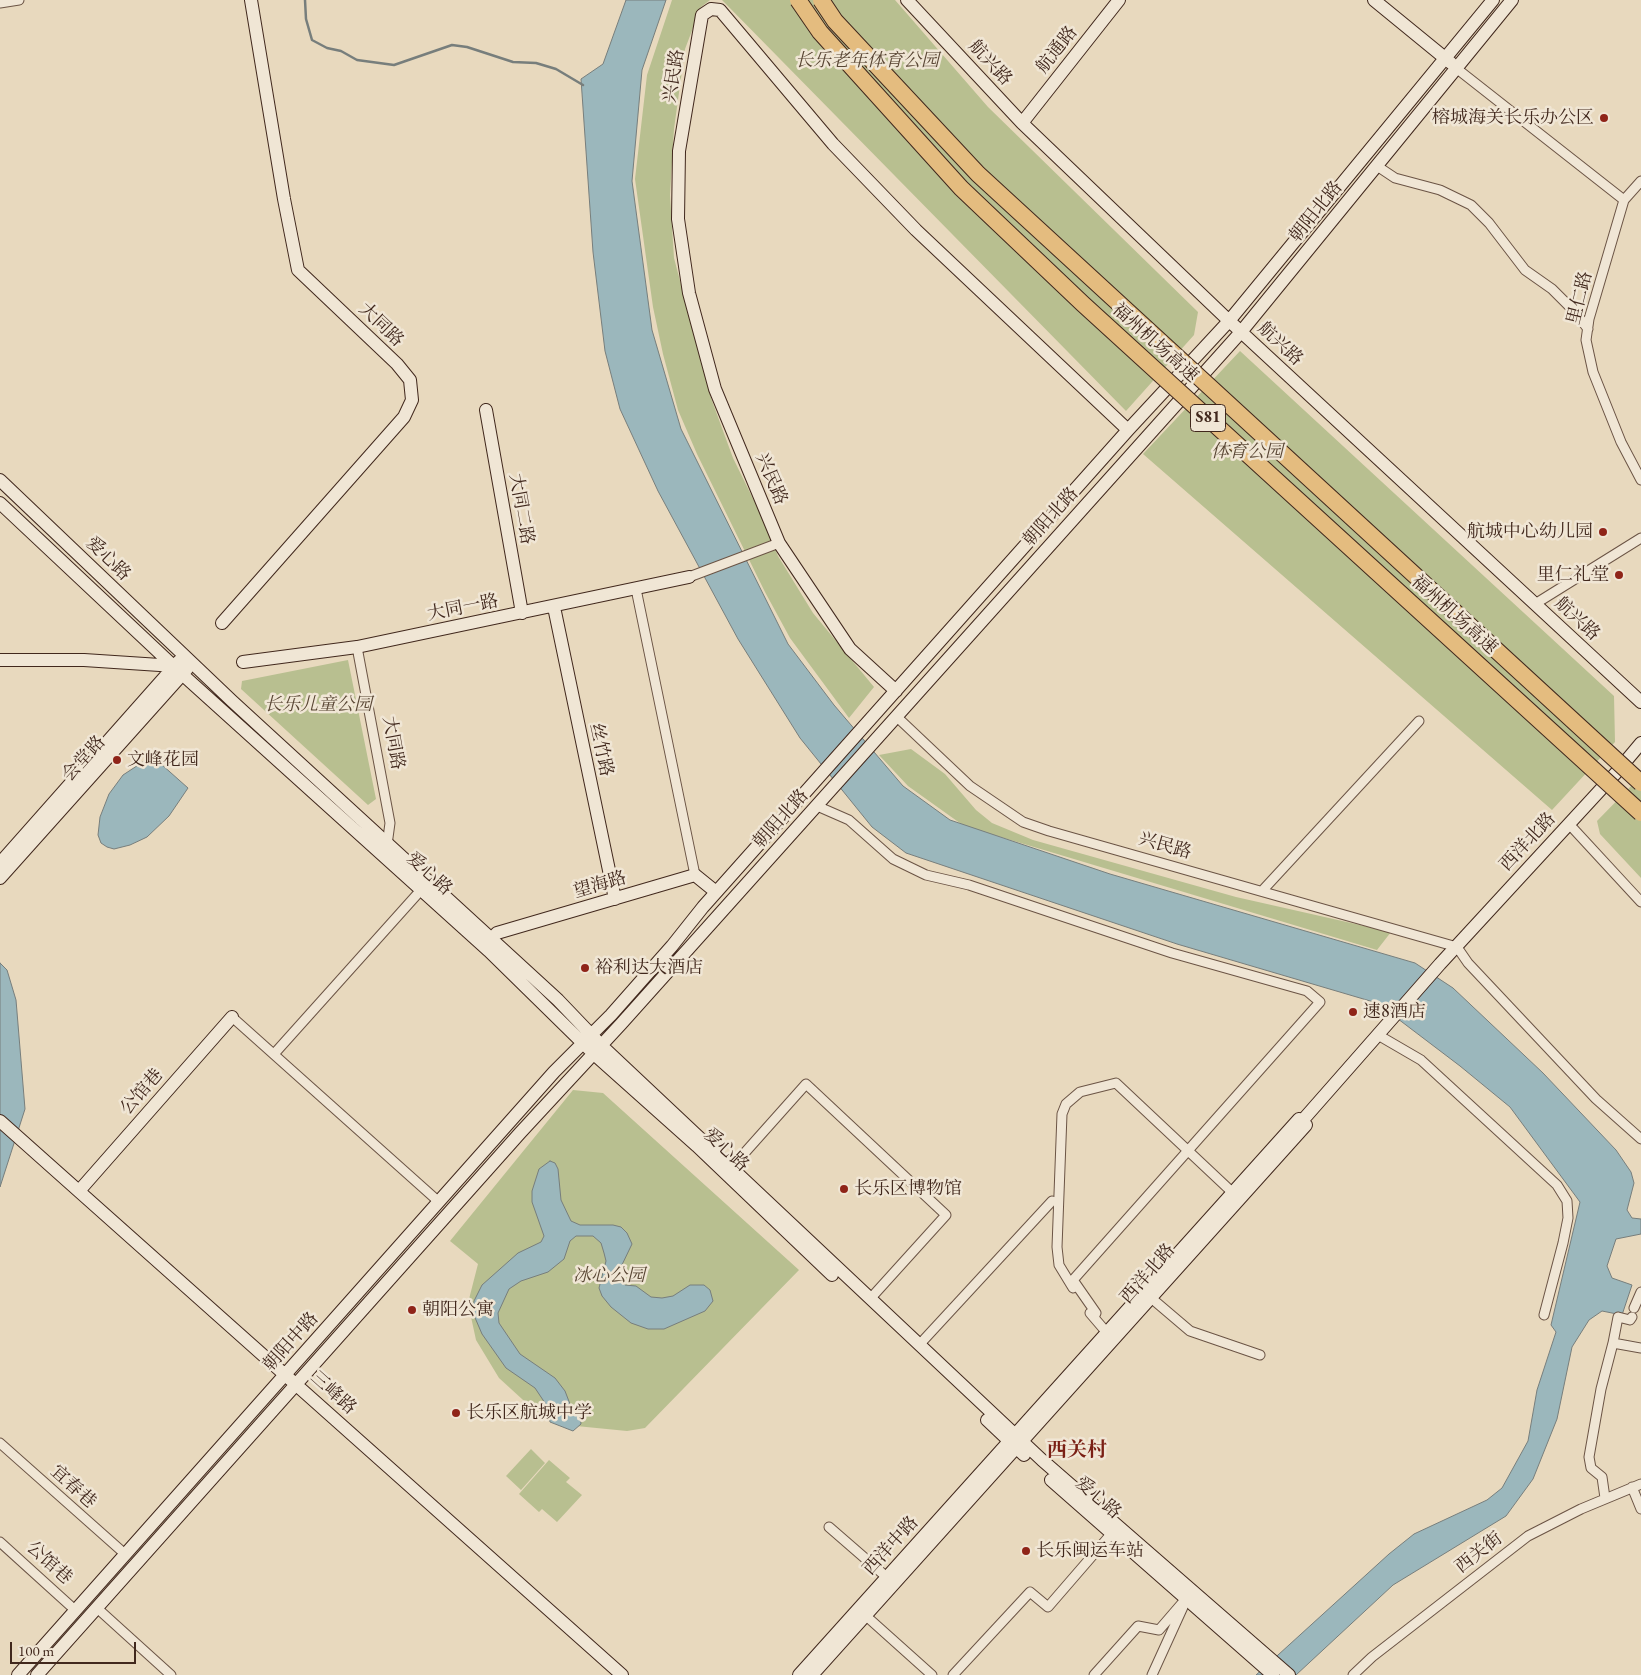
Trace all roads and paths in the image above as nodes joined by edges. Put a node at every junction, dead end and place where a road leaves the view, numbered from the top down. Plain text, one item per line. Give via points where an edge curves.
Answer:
1 (20, 0) edge
2 (251, 0) edge
3 (798, 0) edge
4 (820, 0) edge
5 (907, 0) edge
6 (1119, 0) edge
7 (1374, 0) edge
8 (1492, 0) edge
9 (1512, 0) edge
10 (0, 3) edge
11 (1445, 58) junction
12 (1456, 68) junction
13 (1022, 123) junction
14 (1377, 166) junction
15 (1641, 181) edge
16 (1624, 200) junction
17 (1229, 321) junction
18 (1588, 329) junction
19 (1241, 332) junction
20 (486, 410) dead end
21 (1128, 430) junction
22 (0, 480) edge
23 (1641, 480) edge
24 (0, 503) edge
25 (1641, 538) edge
26 (779, 542) junction
27 (689, 577) joint
28 (636, 589) junction
29 (1535, 604) junction
30 (554, 607) junction
31 (522, 613) junction
32 (222, 623) dead end
33 (358, 647) junction
34 (188, 659) junction
35 (0, 660) edge
36 (243, 662) dead end
37 (178, 671) junction
38 (896, 691) junction
39 (1641, 702) edge
40 (897, 718) junction
41 (1418, 721) dead end
42 (1641, 743) edge
43 (1641, 784) edge
44 (817, 806) junction
45 (1641, 813) edge
46 (1569, 824) junction
47 (387, 845) junction
48 (0, 863) edge
49 (695, 875) junction
50 (0, 878) edge
51 (421, 890) junction
52 (1262, 891) junction
53 (716, 892) junction
54 (615, 899) junction
55 (1641, 902) edge
56 (491, 939) junction
57 (1457, 947) junction
58 (232, 1017) joint
59 (1378, 1035) junction
60 (588, 1039) junction
61 (598, 1050) junction
62 (274, 1054) junction
63 (0, 1121) edge
64 (1303, 1122) junction
65 (1641, 1139) edge
66 (1189, 1150) junction
67 (732, 1167) junction
68 (464, 1173) junction
69 (476, 1184) junction
70 (80, 1190) junction
71 (1233, 1192) junction
72 (1052, 1201) dead end
73 (439, 1202) junction
74 (1641, 1292) edge
75 (1150, 1297) junction
76 (870, 1299) junction
77 (1544, 1315) dead end
78 (1094, 1317) junction
79 (1108, 1334) junction
80 (1613, 1343) junction
81 (919, 1345) junction
82 (1641, 1348) edge
83 (1260, 1356) dead end
84 (286, 1375) junction
85 (297, 1384) junction
86 (1016, 1442) junction
87 (0, 1443) edge
88 (1641, 1484) edge
89 (1632, 1487) junction
90 (1605, 1498) junction
91 (1641, 1509) edge
92 (829, 1527) dead end
93 (1112, 1534) junction
94 (0, 1542) edge
95 (125, 1554) junction
96 (890, 1581) junction
97 (1190, 1594) junction
98 (86, 1599) junction
99 (97, 1608) junction
100 (76, 1610) junction
101 (865, 1615) junction
102 (1258, 1653) junction
103 (18, 1675) edge
104 (37, 1675) edge
105 (171, 1675) edge
106 (622, 1675) edge
107 (798, 1675) edge
108 (812, 1675) edge
109 (932, 1675) edge
110 (953, 1675) edge
111 (1094, 1675) edge
112 (1152, 1675) edge
113 (1273, 1675) edge
114 (1289, 1675) edge
115 (1353, 1675) edge

1 - 10 street
2 - 32 main road, 大同路 via 298,270 397,364 410,380 412,400 404,417
3 - 45 highway, 福州机场高速 / S81, bridge via 820,32 961,188 1083,304
4 - 43 highway, 福州机场高速 / S81, bridge via 835,21 978,174
5 - 13 main road, 航兴路
6 - 13 main road, 航通路
7 - 11 main road
8 - 11 main road, 朝阳北路
9 - 12 main road, 朝阳北路
11 - 12 main road
11 - 17 main road, 朝阳北路
12 - 14 main road, 朝阳北路
12 - 16 street
13 - 17 main road, 航兴路
14 - 18 street via 1395,178 1440,190 1472,205 1525,270 1552,289
14 - 19 main road, 朝阳北路
15 - 16 street, 里仁路
16 - 18 street, 里仁路
17 - 19 main road, 航兴路
17 - 21 main road, 朝阳北路
18 - 23 street, 里仁路 via 1586,340 1593,372 1621,442
19 - 29 main road, 航兴路
19 - 40 main road, 朝阳北路
20 - 31 main road, 大同二路
21 - 26 main road, 兴民路 via 916,230 787,91 729,18 720,10 711,9 702,15 679,151 678,219 689,293 714,389
21 - 38 main road, 朝阳北路
22 - 34 main road, 爱心路
24 - 37 main road, 爱心路
25 - 29 street
26 - 27 street
26 - 38 main road, 兴民路 via 850,649
27 - 28 main road, 大同一路
28 - 30 main road, 大同一路
28 - 49 street
29 - 39 main road, 航兴路
30 - 31 main road, 大同一路
30 - 54 main road, 丝竹路
31 - 33 main road, 大同一路
33 - 36 main road, 大同一路
33 - 47 street, 大同路 via 390,823
34 - 37 main road
34 - 47 main road, 爱心路
35 - 37 main road via 84,660
37 - 48 main road, 会堂路
37 - 50 main road, 会堂路
37 - 51 main road, 爱心路
38 - 53 main road, 朝阳北路
40 - 44 main road, 朝阳北路
40 - 52 street, 兴民路 via 970,786 1023,822
41 - 52 street
42 - 46 main road, 西洋北路
44 - 61 main road, 朝阳北路
44 - 66 street via 849,820 893,859 926,875 969,884 1172,953 1307,991 1320,1002
46 - 55 street
46 - 57 main road, 西洋北路
47 - 56 main road, 爱心路
49 - 53 main road
49 - 54 main road, 望海路
51 - 60 main road, 爱心路
51 - 62 street
52 - 57 street, 兴民路
53 - 60 main road, 朝阳北路
54 - 56 main road, 望海路 via 497,932
56 - 60 main road, 爱心路
57 - 59 main road, 西洋北路
57 - 65 street via 1468,963 1589,1092
58 - 62 street
58 - 70 main road, 公馆巷
59 - 64 main road, 西洋北路
59 - 77 street via 1421,1060 1557,1185 1567,1201 1568,1218 1563,1243
60 - 61 main road, 爱心路
60 - 68 main road, 朝阳中路 via 554,1072
61 - 67 main road, 爱心路
61 - 69 main road, 朝阳中路
61 - 86 main road, 爱心路
62 - 73 street
63 - 70 main road, 三峰路
64 - 71 main road, 西洋北路
64 - 75 main road, 西洋北路
66 - 71 street
66 - 78 street via 1073,1280 1096,1313
66 - 78 street via 1116,1083 1080,1092 1066,1104 1062,1114 1059,1265
67 - 76 main road, 爱心路
67 - 76 street via 806,1084 946,1215
68 - 69 main road
68 - 73 main road, 朝阳中路
69 - 85 main road, 朝阳中路
70 - 84 main road, 三峰路
71 - 79 main road, 西洋北路
72 - 81 street
73 - 84 main road, 朝阳中路
74 - 80 street via 1630,1320 1618,1317
75 - 83 street via 1190,1331
75 - 86 main road, 西洋北路 via 1111,1344
76 - 81 main road, 爱心路
78 - 79 street
79 - 86 main road, 西洋北路
80 - 82 street
80 - 90 street via 1589,1457 1590,1468 1602,1477
81 - 86 main road, 爱心路
84 - 85 main road, 三峰路
84 - 95 main road, 朝阳中路
85 - 99 main road, 朝阳中路
85 - 106 main road, 三峰路
86 - 93 main road, 爱心路
86 - 96 main road, 西洋中路
86 - 97 main road, 爱心路
87 - 95 street, 宜春巷
88 - 89 street, 西关街
89 - 90 street, 西关街
89 - 91 street
90 - 115 street, 西关街 via 1528,1536 1372,1656
92 - 96 street
93 - 97 main road, 爱心路
93 - 110 street via 1048,1607 1030,1592
94 - 100 street, 公馆巷
95 - 98 main road, 朝阳中路
96 - 101 main road, 西洋中路
96 - 107 main road, 西洋中路
97 - 102 main road, 爱心路
97 - 111 street via 1159,1630 1138,1626
97 - 112 street
98 - 99 main road
98 - 100 main road, 朝阳中路
99 - 104 main road, 朝阳中路
99 - 105 street
100 - 103 main road, 朝阳中路
101 - 108 main road, 西洋中路
101 - 109 street
102 - 113 main road
102 - 114 main road

